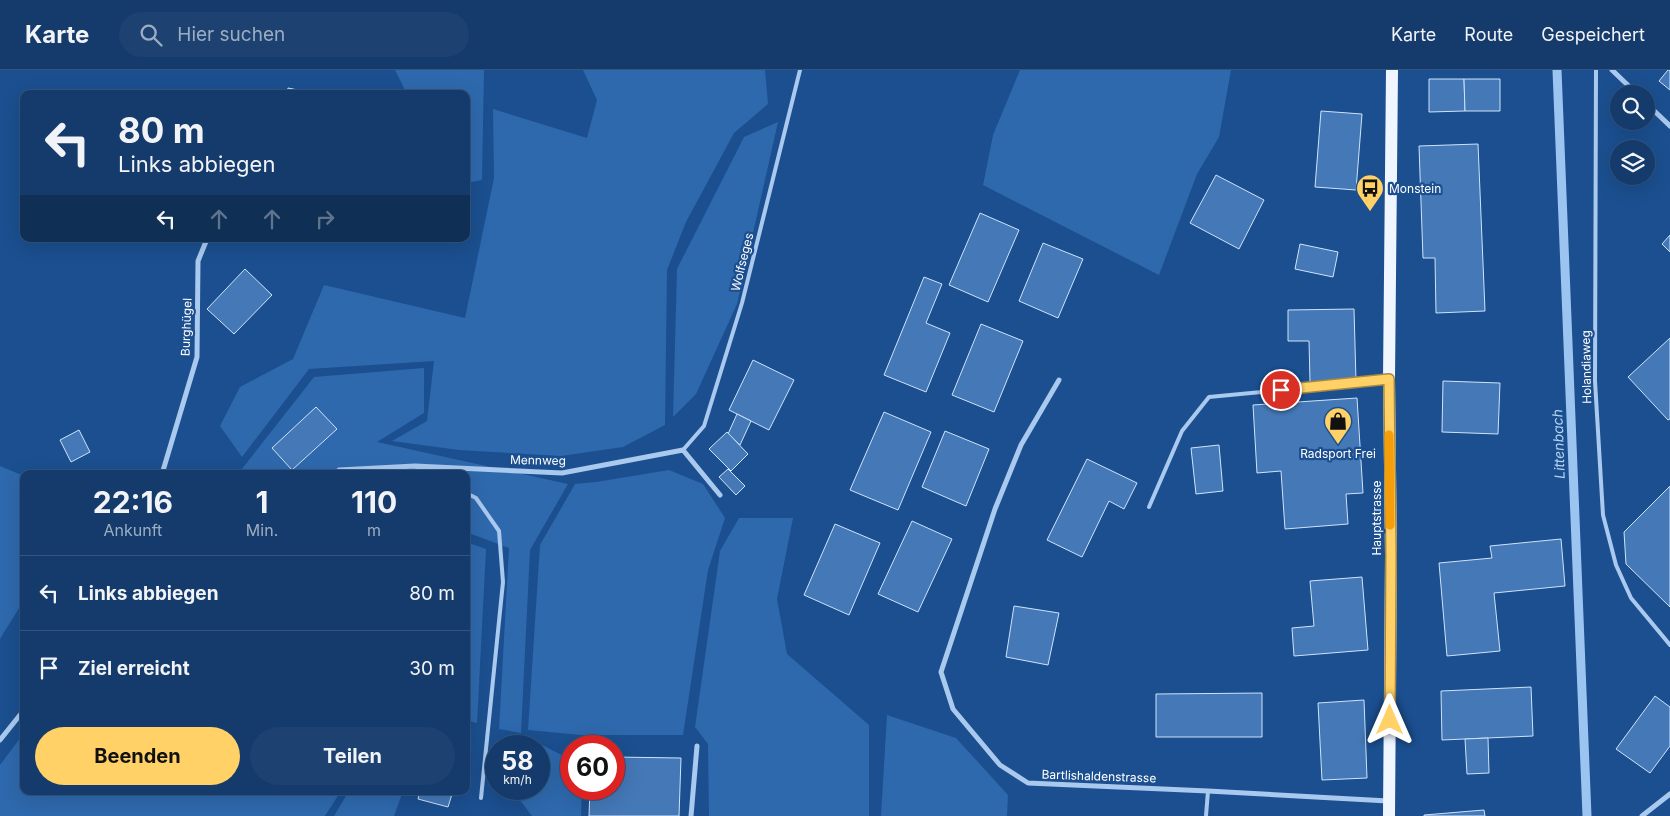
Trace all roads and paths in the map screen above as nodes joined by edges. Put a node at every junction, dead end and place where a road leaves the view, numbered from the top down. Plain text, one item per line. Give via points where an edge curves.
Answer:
1 (800, 70) edge
2 (1392, 70) edge
3 (1596, 70) edge
4 (1612, 70) edge
5 (1628, 85) edge
6 (1655, 112) edge
7 (1670, 126) edge
8 (206, 242) edge
9 (1389, 379) junction
10 (1059, 380) dead end
11 (683, 450) junction
12 (415, 466) junction
13 (163, 470) edge
14 (340, 470) edge
15 (422, 470) edge
16 (470, 495) edge
17 (720, 495) dead end
18 (1149, 507) dead end
19 (1670, 645) edge
20 (20, 715) edge
21 (0, 740) edge
22 (697, 746) dead end
23 (1208, 791) junction
24 (1670, 794) edge
25 (481, 798) dead end
26 (1389, 802) junction
27 (691, 816) edge
28 (1206, 816) edge
29 (1389, 816) edge
30 (1642, 816) edge

1 - 11 lane, Wolfseges via 742,303 704,426
2 - 9 main road, Hauptstrasse
3 - 19 lane, Holandiaweg via 1595,381 1603,515 1616,566 1631,598
4 - 5 street
6 - 7 street
8 - 13 street, Burghügel via 198,261 197,357
9 - 18 lane via 1209,397 1182,431
9 - 26 main road, Hauptstrasse
10 - 23 street, Bartlishaldenstrasse via 1021,446 996,508 941,672 952,708 1000,765 1028,783
11 - 12 street, Mennweg via 562,472
11 - 17 street
12 - 14 street, Mennweg
12 - 15 lane
16 - 25 lane via 476,498 499,531 503,582
20 - 21 street
22 - 27 street
23 - 26 street, Bartlishaldenstrasse
23 - 28 lane
24 - 30 street
26 - 29 main road, Hauptstrasse

